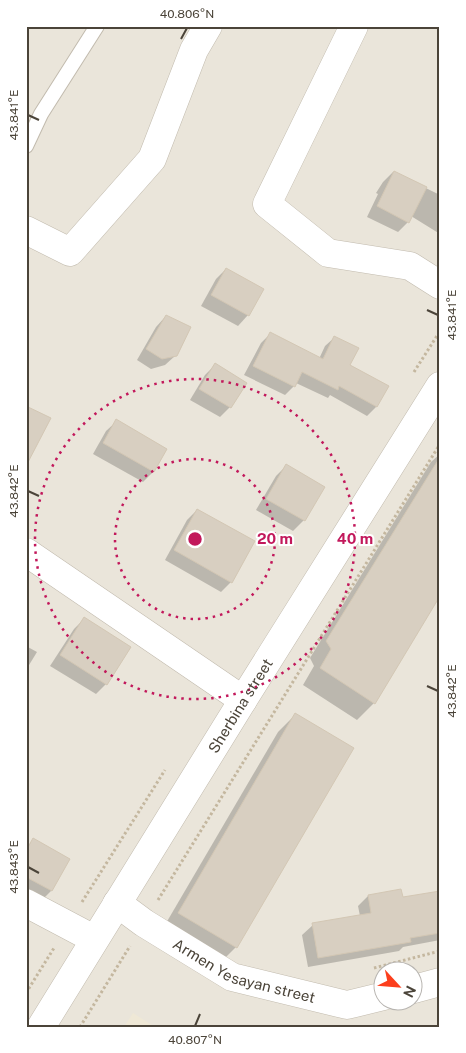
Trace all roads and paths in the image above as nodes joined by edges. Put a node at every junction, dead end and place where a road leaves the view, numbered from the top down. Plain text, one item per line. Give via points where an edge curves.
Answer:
1 (97, 26) edge
2 (208, 26) edge
3 (354, 26) edge
4 (26, 146) edge
5 (26, 230) edge
6 (440, 285) edge
7 (440, 386) edge
8 (440, 444) edge
9 (26, 552) edge
10 (243, 700) junction
11 (117, 903) junction
12 (26, 904) edge
13 (144, 923) junction
14 (94, 939) junction
15 (440, 951) edge
16 (365, 970) dead end
17 (440, 982) edge
18 (424, 986) edge
19 (374, 998) edge
20 (41, 1027) edge
21 (80, 1027) edge

1 - 4 lane via 41,114
2 - 5 street via 194,50 152,159 70,252
3 - 6 street via 267,204 328,253 410,266
7 - 10 street, Sherbina street
8 - 13 path
9 - 10 street
10 - 11 street, Sherbina street
11 - 13 street, Armen Yesayan street
11 - 14 street, Sherbina street
12 - 14 street
13 - 19 street, Armen Yesayan street via 232,977 347,1005
13 - 21 path
14 - 20 street, Sherbina street
15 - 16 path
17 - 18 street

